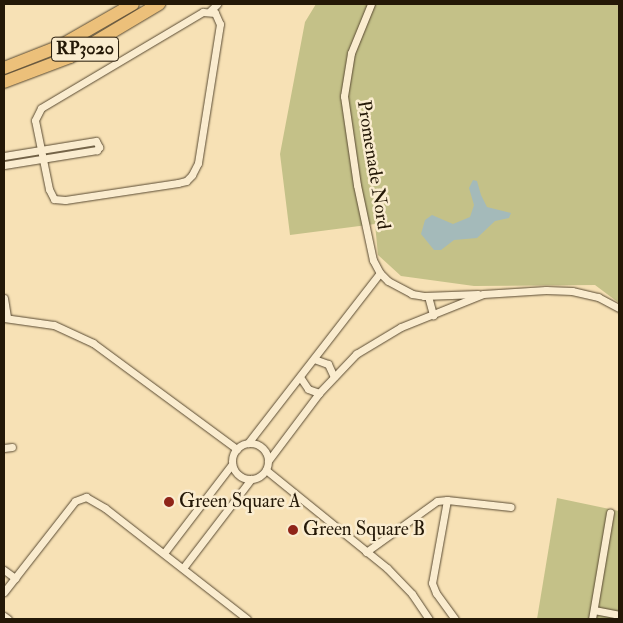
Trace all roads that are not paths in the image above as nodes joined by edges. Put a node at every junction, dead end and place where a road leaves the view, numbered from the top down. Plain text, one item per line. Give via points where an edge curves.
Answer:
1 (133, 4) edge
2 (159, 4) edge
3 (216, 4) edge
4 (371, 4) edge
5 (210, 11) junction
6 (4, 68) edge
7 (4, 82) edge
8 (42, 149) junction
9 (4, 156) edge
10 (44, 158) junction
11 (4, 165) edge
12 (380, 273) junction
13 (483, 294) junction
14 (428, 296) junction
15 (4, 298) edge
16 (619, 308) edge
17 (433, 315) junction
18 (6, 317) edge
19 (314, 359) junction
20 (334, 376) junction
21 (300, 377) junction
22 (319, 393) junction
23 (248, 443) junction
24 (12, 447) dead end
25 (4, 448) edge
26 (236, 449) junction
27 (268, 461) junction
28 (232, 464) junction
29 (266, 470) junction
30 (251, 479) junction
31 (447, 500) junction
32 (511, 507) dead end
33 (610, 513) dead end
34 (366, 552) junction
35 (164, 553) junction
36 (183, 568) junction
37 (4, 570) edge
38 (15, 578) junction
39 (4, 592) edge
40 (594, 610) junction
41 (619, 615) edge
42 (4, 616) edge
43 (8, 619) edge
44 (247, 619) edge
45 (429, 619) edge
46 (455, 619) edge
47 (592, 619) edge

1 - 6 highway, RP3020 via 60,46
2 - 7 highway, RP3020 via 70,57
3 - 5 street
4 - 12 street, Promenade Nord via 351,53 345,104 367,234 373,260
5 - 8 street via 198,14 43,105 35,118
5 - 10 street via 219,20 218,44 198,163 189,179 58,200 51,196
8 - 9 street
8 - 10 street
8 - 10 street via 96,140 99,145 97,150
10 - 11 street
12 - 14 street via 403,291
12 - 19 street
13 - 14 street
13 - 16 street via 572,291 598,297
13 - 17 street
14 - 17 street
15 - 18 street
17 - 20 street via 372,343
18 - 26 street via 54,325 94,343
19 - 20 street via 328,364
19 - 21 street
20 - 22 street
21 - 22 street via 308,389
21 - 23 street
22 - 27 street
23 - 26 street
23 - 27 street via 262,447
24 - 25 street
26 - 28 street
27 - 29 street
28 - 30 street via 239,475
28 - 35 street
29 - 30 street
29 - 34 street
30 - 36 street
31 - 32 street
31 - 34 street via 430,504
31 - 46 street via 432,583
33 - 40 street
34 - 45 street via 402,583
35 - 36 street
35 - 38 street via 94,500 82,497
36 - 44 street
37 - 38 street
38 - 39 street
40 - 41 street
40 - 47 street
42 - 43 street

